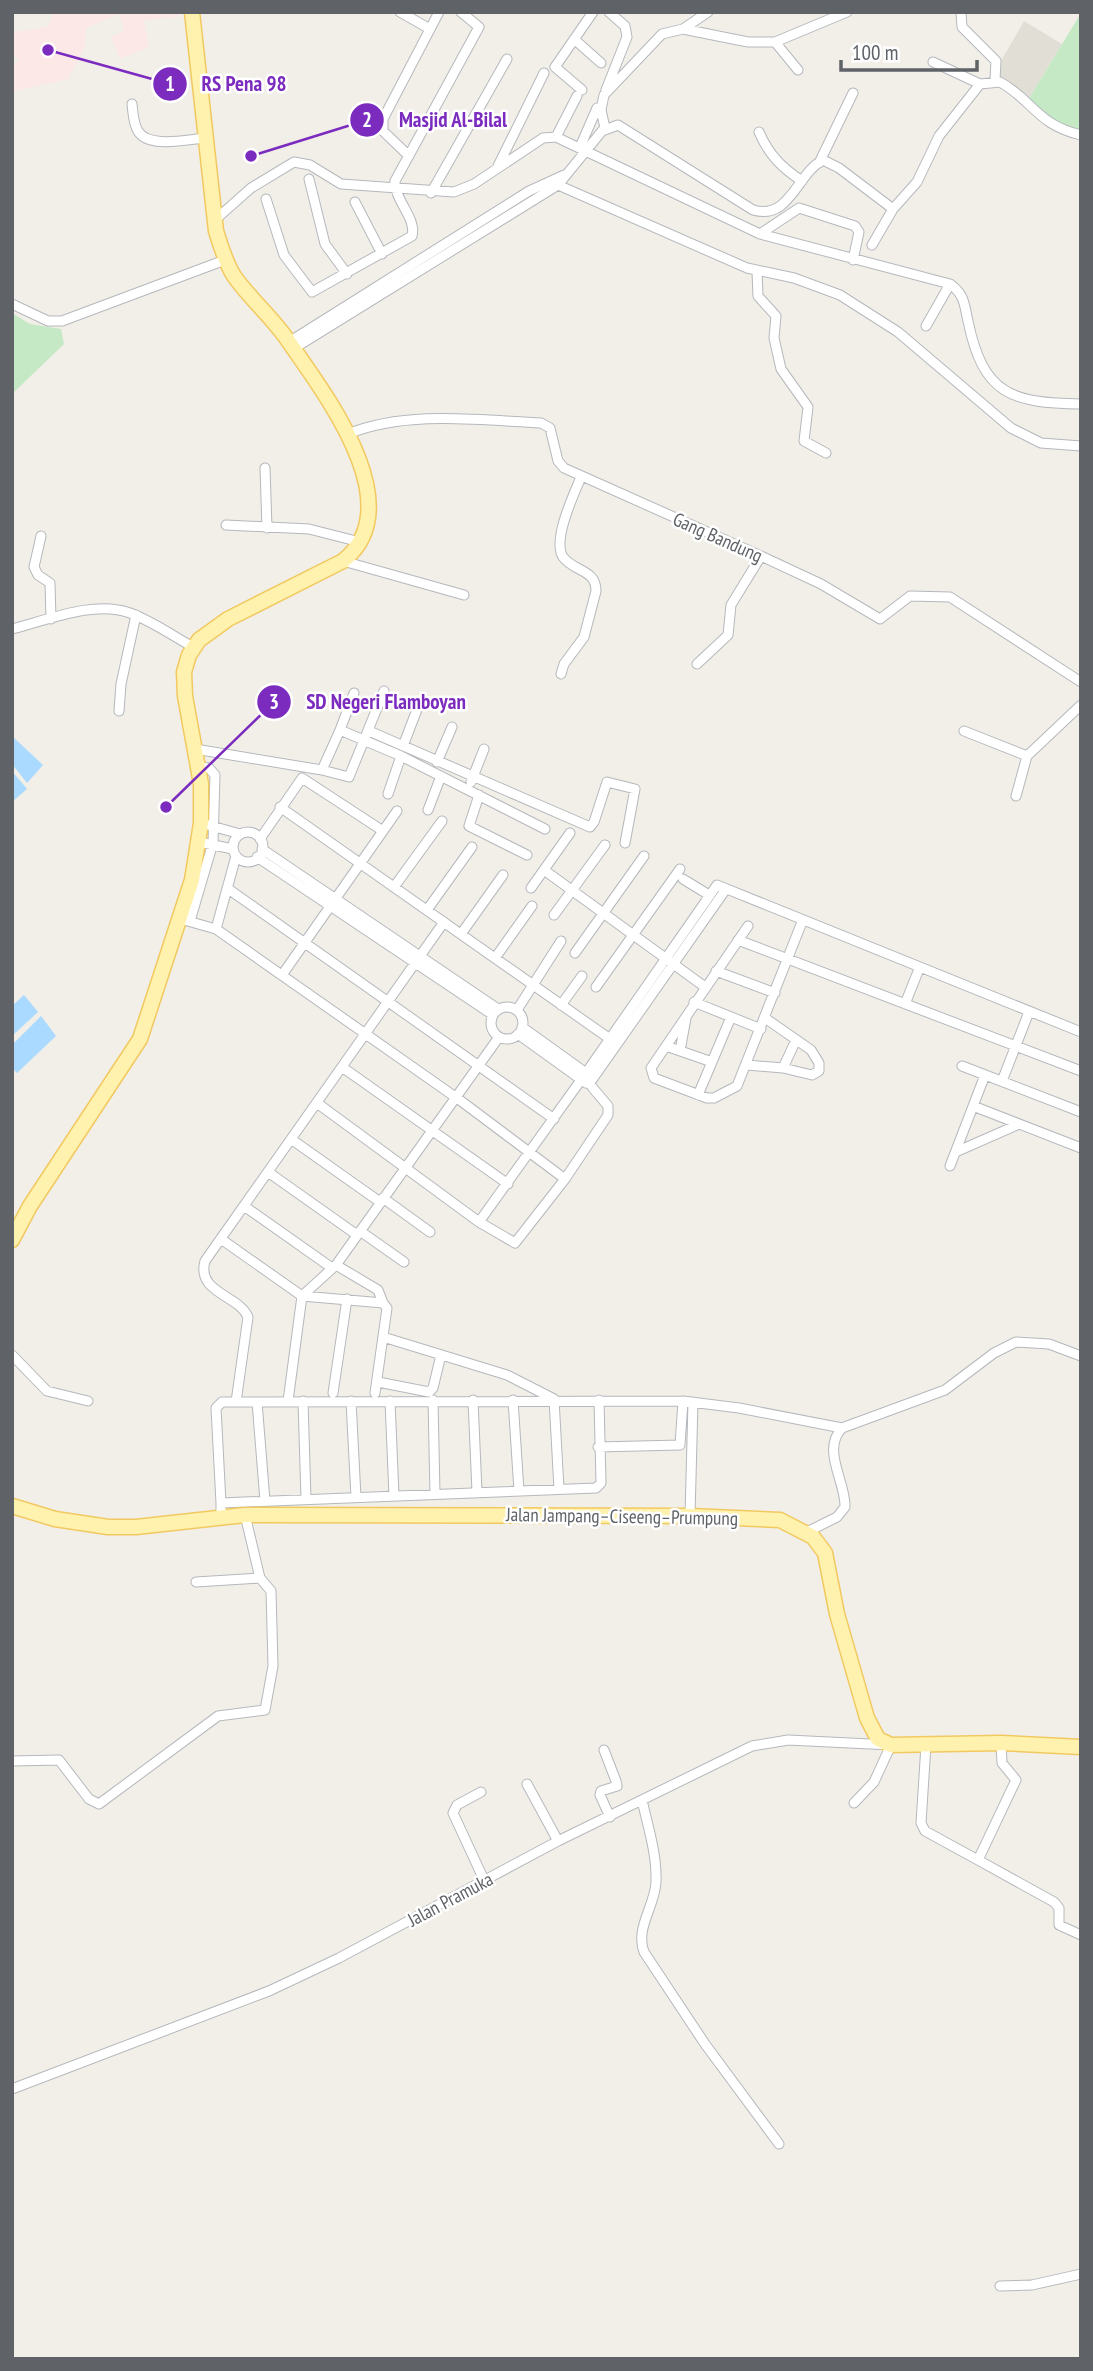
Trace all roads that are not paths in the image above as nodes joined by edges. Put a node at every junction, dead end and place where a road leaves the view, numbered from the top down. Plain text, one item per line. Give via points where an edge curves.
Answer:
1 (192, 12) edge
2 (400, 12) edge
3 (439, 12) edge
4 (461, 12) edge
5 (593, 12) edge
6 (609, 12) edge
7 (708, 12) edge
8 (846, 12) edge
9 (961, 12) edge
10 (430, 29) junction
11 (683, 29) junction
12 (574, 39) junction
13 (775, 42) junction
14 (507, 59) dead end
15 (601, 62) dead end
16 (933, 62) dead end
17 (798, 70) dead end
18 (544, 74) dead end
19 (995, 80) junction
20 (980, 84) junction
21 (853, 93) dead end
22 (604, 95) junction
23 (132, 104) dead end
24 (597, 108) dead end
25 (605, 128) junction
26 (759, 132) dead end
27 (1081, 135) edge
28 (556, 137) junction
29 (206, 138) junction
30 (583, 149) junction
31 (408, 156) junction
32 (819, 163) junction
33 (498, 167) junction
34 (564, 175) junction
35 (309, 179) dead end
36 (802, 181) junction
37 (558, 185) junction
38 (394, 190) junction
39 (431, 192) junction
40 (267, 199) dead end
41 (355, 202) dead end
42 (893, 209) junction
43 (215, 220) junction
44 (760, 234) junction
45 (872, 245) dead end
46 (382, 254) junction
47 (225, 260) junction
48 (853, 260) junction
49 (757, 272) junction
50 (347, 274) junction
51 (950, 284) junction
52 (12, 304) edge
53 (926, 326) dead end
54 (291, 345) junction
55 (1081, 404) edge
56 (348, 433) junction
57 (1081, 446) edge
58 (826, 453) dead end
59 (265, 468) dead end
60 (581, 477) junction
61 (226, 525) dead end
62 (267, 528) junction
63 (41, 536) dead end
64 (360, 542) junction
65 (761, 556) junction
66 (343, 561) junction
67 (464, 595) dead end
68 (136, 615) junction
69 (51, 620) junction
70 (12, 629) edge
71 (193, 647) junction
72 (697, 664) dead end
73 (561, 674) dead end
74 (1081, 682) edge
75 (384, 691) dead end
76 (354, 692) dead end
77 (1081, 705) edge
78 (418, 707) dead end
79 (119, 711) dead end
80 (452, 727) dead end
81 (340, 730) junction
82 (964, 731) dead end
83 (367, 735) junction
84 (195, 749) junction
85 (484, 749) dead end
86 (402, 751) junction
87 (1027, 756) junction
88 (438, 762) junction
89 (322, 770) junction
90 (441, 776) junction
91 (473, 778) junction
92 (468, 790) junction
93 (388, 794) dead end
94 (479, 795) junction
95 (1016, 796) dead end
96 (281, 807) junction
97 (428, 810) dead end
98 (397, 811) dead end
99 (442, 821) dead end
100 (208, 824) junction
101 (545, 829) dead end
102 (383, 831) junction
103 (570, 833) dead end
104 (240, 834) junction
105 (260, 839) junction
106 (206, 842) junction
107 (625, 843) dead end
108 (605, 845) dead end
109 (472, 847) dead end
110 (235, 853) junction
111 (260, 853) junction
112 (527, 855) dead end
113 (644, 856) dead end
114 (360, 863) junction
115 (680, 869) dead end
116 (544, 870) junction
117 (503, 875) dead end
118 (683, 879) dead end
119 (394, 887) junction
120 (227, 888) junction
121 (531, 888) dead end
122 (726, 889) junction
123 (572, 891) junction
124 (709, 895) junction
125 (334, 901) junction
126 (532, 906) dead end
127 (427, 910) junction
128 (603, 913) junction
129 (554, 915) dead end
130 (185, 920) junction
131 (444, 922) junction
132 (802, 922) junction
133 (748, 926) dead end
134 (216, 929) junction
135 (461, 934) junction
136 (633, 935) junction
137 (738, 940) junction
138 (561, 941) dead end
139 (305, 942) junction
140 (575, 953) dead end
141 (495, 958) junction
142 (418, 959) junction
143 (788, 959) junction
144 (669, 961) junction
145 (919, 969) junction
146 (716, 971) junction
147 (282, 975) junction
148 (582, 976) dead end
149 (531, 984) junction
150 (596, 987) dead end
151 (705, 987) junction
152 (775, 993) junction
153 (388, 1002) junction
154 (694, 1002) junction
155 (905, 1004) junction
156 (562, 1005) junction
157 (517, 1010) junction
158 (495, 1012) junction
159 (1029, 1012) junction
160 (687, 1014) junction
161 (732, 1017) junction
162 (765, 1018) junction
163 (761, 1028) junction
164 (520, 1031) junction
165 (1081, 1032) edge
166 (365, 1034) junction
167 (499, 1037) junction
168 (610, 1039) junction
169 (796, 1040) junction
170 (666, 1046) junction
171 (1016, 1046) junction
172 (680, 1051) junction
173 (712, 1062) junction
174 (477, 1064) junction
175 (747, 1065) junction
176 (962, 1066) dead end
177 (342, 1067) junction
178 (783, 1068) junction
179 (1081, 1071) edge
180 (985, 1075) junction
181 (588, 1081) junction
182 (1002, 1081) junction
183 (698, 1095) junction
184 (454, 1097) junction
185 (317, 1103) junction
186 (973, 1106) junction
187 (1081, 1112) edge
188 (554, 1119) junction
189 (1017, 1125) junction
190 (431, 1130) junction
191 (291, 1139) junction
192 (1081, 1148) edge
193 (958, 1151) junction
194 (531, 1153) junction
195 (406, 1166) junction
196 (950, 1166) dead end
197 (268, 1172) junction
198 (565, 1179) junction
199 (508, 1184) junction
200 (381, 1200) junction
201 (244, 1206) junction
202 (479, 1222) junction
203 (14, 1231) edge
204 (430, 1232) dead end
205 (358, 1233) junction
206 (221, 1239) junction
207 (404, 1262) dead end
208 (334, 1266) junction
209 (302, 1296) junction
210 (347, 1299) junction
211 (383, 1303) junction
212 (383, 1337) junction
213 (12, 1355) edge
214 (442, 1355) junction
215 (1081, 1356) edge
216 (378, 1382) junction
217 (333, 1393) dead end
218 (375, 1393) dead end
219 (554, 1399) junction
220 (599, 1399) junction
221 (433, 1400) junction
222 (472, 1400) junction
223 (513, 1400) junction
224 (88, 1401) dead end
225 (288, 1401) junction
226 (303, 1401) junction
227 (351, 1401) junction
228 (390, 1401) junction
229 (688, 1401) junction
230 (236, 1402) junction
231 (257, 1402) junction
232 (842, 1428) junction
233 (598, 1447) junction
234 (559, 1489) junction
235 (519, 1491) junction
236 (477, 1492) junction
237 (435, 1494) junction
238 (394, 1496) junction
239 (356, 1497) junction
240 (306, 1499) junction
241 (265, 1501) junction
242 (12, 1506) edge
243 (221, 1510) junction
244 (245, 1515) junction
245 (690, 1516) junction
246 (805, 1532) junction
247 (260, 1578) junction
248 (196, 1582) dead end
249 (1002, 1743) junction
250 (891, 1745) junction
251 (926, 1745) junction
252 (1081, 1747) edge
253 (604, 1750) dead end
254 (12, 1761) edge
255 (527, 1784) dead end
256 (481, 1792) dead end
257 (642, 1800) junction
258 (854, 1803) dead end
259 (610, 1817) junction
260 (558, 1841) junction
261 (978, 1860) junction
262 (484, 1880) junction
263 (1081, 1935) edge
264 (12, 2090) edge
265 (779, 2144) dead end
266 (1081, 2274) edge
267 (1000, 2286) dead end

1 - 29 main road
2 - 10 street
3 - 10 street
4 - 31 street via 479,27
5 - 12 street
6 - 22 street via 625,26 627,37
7 - 11 street
8 - 13 street
9 - 19 street via 962,27 996,61
10 - 31 street via 381,126
11 - 13 street via 748,42
11 - 22 street via 662,34
12 - 15 street
12 - 28 street via 555,67 580,93
13 - 17 street
14 - 39 street
16 - 20 street
18 - 33 street
19 - 20 street
19 - 27 street via 1044,121
20 - 42 street via 939,136 917,182
21 - 32 street
22 - 25 street
23 - 29 street via 136,127 144,138
24 - 30 street
25 - 30 street
25 - 36 street via 618,125 759,212 783,205
26 - 36 street via 783,169
28 - 30 street
28 - 33 street via 543,138
29 - 43 main road
30 - 34 street
30 - 44 street
31 - 38 street
32 - 36 street
32 - 42 street via 833,164
33 - 39 street via 463,190
34 - 37 street
34 - 54 street via 528,191
35 - 50 street via 325,244
37 - 49 street
37 - 54 street
38 - 39 street
38 - 43 street via 341,184 296,161 251,188
38 - 46 street via 414,232
40 - 50 street via 280,248 309,291
41 - 46 street
42 - 45 street
43 - 47 main road
44 - 48 street
44 - 48 street via 799,208 855,226 859,232
46 - 50 street
47 - 52 street via 62,321 48,321
47 - 54 main road
48 - 51 street
49 - 57 street via 820,286 859,304 1012,428 1041,443
49 - 58 street via 758,296 776,316 774,338 782,369 807,407 804,442
51 - 53 street
51 - 55 street via 962,294 974,343 993,383 1002,391 1033,401
54 - 56 main road
56 - 60 street, Gang Bandung via 392,422 541,423 551,430 560,465
56 - 64 main road via 367,489 367,526
59 - 62 street
60 - 65 street, Gang Bandung
60 - 73 street via 565,514 561,550 564,559 591,575 596,591 584,637
61 - 62 street
62 - 64 street via 309,529
63 - 69 street via 34,567 50,583
64 - 66 main road
65 - 72 street via 732,605 728,635
65 - 74 street, Gang Bandung via 880,619 910,596 950,597
66 - 67 street
66 - 71 main road via 228,619
68 - 69 street via 96,610
68 - 71 street
68 - 79 street
69 - 70 street
71 - 84 main road via 184,686
75 - 83 street
76 - 81 street
77 - 87 street
78 - 86 street
80 - 88 street
81 - 83 street
81 - 89 street
82 - 87 street
83 - 86 street
83 - 89 street via 349,777
84 - 89 street
84 - 100 main road
85 - 91 street
86 - 88 street
86 - 90 street
86 - 93 street
87 - 95 street
88 - 91 street
90 - 92 street
90 - 97 street
91 - 92 street
91 - 107 street via 590,827 607,782 632,786
92 - 94 street
94 - 101 street
94 - 112 street via 469,826
96 - 102 street via 302,778
96 - 105 street
96 - 114 street
98 - 102 street
99 - 119 street
100 - 104 street
100 - 106 main road
102 - 114 street
103 - 116 street
104 - 105 street via 251,832
104 - 110 street via 234,840
105 - 111 street
106 - 110 street
106 - 130 main road
108 - 123 street
109 - 127 street
110 - 111 street via 247,861
110 - 120 street
111 - 125 street
113 - 128 street
114 - 119 street
114 - 125 street
115 - 136 street
116 - 121 street
116 - 123 street
117 - 135 street
118 - 124 street
119 - 127 street
120 - 134 street
120 - 139 street
122 - 124 street via 716,885
122 - 132 street
122 - 144 street
123 - 128 street
123 - 129 street
124 - 144 street
125 - 139 street
125 - 142 street
126 - 141 street
127 - 131 street
128 - 136 street
128 - 140 street
130 - 134 street
130 - 203 main road via 140,1039
131 - 135 street
131 - 142 street
132 - 143 street
132 - 145 street
133 - 137 street
134 - 147 street
135 - 141 street
136 - 144 street
136 - 150 street
137 - 143 street
137 - 146 street
138 - 149 street
139 - 147 street
139 - 153 street
141 - 149 street
142 - 153 street
142 - 158 street
143 - 152 street
143 - 155 street
144 - 151 street
144 - 168 street
144 - 181 street
145 - 155 street
145 - 159 street
146 - 151 street
146 - 152 street
147 - 166 street
148 - 156 street
149 - 156 street
149 - 157 street
151 - 154 street
152 - 162 street
153 - 166 street
153 - 174 street
154 - 160 street
154 - 161 street
155 - 171 street
156 - 168 street
157 - 158 street via 511,1007
157 - 164 street
158 - 167 street via 491,1027
159 - 165 street
159 - 171 street
160 - 170 street
160 - 172 street
161 - 163 street
161 - 173 street
162 - 163 street
162 - 169 street
163 - 175 street
164 - 167 street via 512,1038
164 - 181 street
166 - 177 street
166 - 184 street
167 - 174 street
168 - 181 street
169 - 178 street
169 - 178 street via 811,1050 819,1071 812,1075
170 - 172 street
170 - 183 street via 651,1075
171 - 179 street
171 - 182 street
172 - 173 street
173 - 183 street
174 - 184 street
174 - 188 street
175 - 178 street
175 - 183 street via 737,1086 714,1098
176 - 180 street
177 - 185 street
177 - 190 street
180 - 182 street
180 - 186 street
181 - 188 street
181 - 198 street via 608,1106 608,1115
182 - 187 street
184 - 190 street
184 - 194 street
185 - 191 street
185 - 195 street
186 - 189 street
186 - 193 street
188 - 194 street
189 - 192 street
189 - 193 street
190 - 195 street
190 - 199 street
191 - 197 street
191 - 200 street
193 - 196 street
194 - 198 street
194 - 199 street
195 - 200 street
195 - 202 street
197 - 201 street
197 - 205 street
198 - 202 street via 519,1241 510,1242
199 - 202 street
200 - 204 street
200 - 205 street
201 - 206 street
201 - 208 street
205 - 207 street
205 - 208 street
206 - 209 street
206 - 230 street via 204,1270 211,1286 244,1309 248,1317
208 - 209 street
208 - 211 street via 378,1290
209 - 210 street
209 - 225 street
210 - 211 street
210 - 217 street
211 - 212 street via 387,1308
212 - 214 street
212 - 216 street
213 - 224 street via 47,1391
214 - 216 street via 429,1392
214 - 219 street via 507,1375
215 - 232 street via 1049,1344 1016,1342 945,1390
216 - 218 street
219 - 220 street
219 - 223 street
219 - 234 street
220 - 229 street
220 - 233 street
221 - 222 street
221 - 228 street
221 - 237 street
222 - 223 street
222 - 236 street
223 - 235 street
225 - 226 street
225 - 231 street
226 - 227 street
226 - 240 street
227 - 228 street
227 - 239 street
228 - 238 street
229 - 232 street
229 - 233 street via 680,1445
229 - 245 street
230 - 231 street
230 - 243 street via 222,1402 216,1408
231 - 241 street
232 - 246 street via 836,1435 834,1455 845,1507 837,1517
233 - 234 street via 599,1486
234 - 235 street
235 - 236 street
236 - 237 street
237 - 238 street
238 - 239 street
239 - 240 street
240 - 241 street
241 - 243 street
242 - 243 main road, Jalan Jampang–Ciseeng–Prumpung via 55,1519 108,1527 136,1527
243 - 244 main road, Jalan Jampang–Ciseeng–Prumpung
244 - 245 main road, Jalan Jampang–Ciseeng–Prumpung
244 - 247 street
245 - 246 main road, Jalan Jampang–Ciseeng–Prumpung via 780,1520
246 - 250 main road, Jalan Jampang–Ciseeng–Prumpung via 825,1553 837,1614 873,1733
247 - 248 street
247 - 254 street via 271,1591 273,1666 265,1710 218,1716 99,1804 89,1799 59,1760
249 - 251 main road
249 - 252 main road
249 - 261 street via 1002,1763 1016,1780
250 - 251 main road
250 - 257 street, Jalan Pramuka via 788,1740 752,1746
250 - 258 street via 874,1782
251 - 261 street via 920,1823 925,1831
253 - 259 street via 617,1786 600,1795
255 - 260 street
256 - 262 street via 457,1805 453,1813
257 - 259 street, Jalan Pramuka
257 - 265 street via 656,1881 641,1934 644,1952
259 - 260 street, Jalan Pramuka
260 - 262 street, Jalan Pramuka
261 - 263 street via 1054,1902 1059,1908 1059,1925
262 - 264 street, Jalan Pramuka via 269,1991
266 - 267 street via 1032,2286

